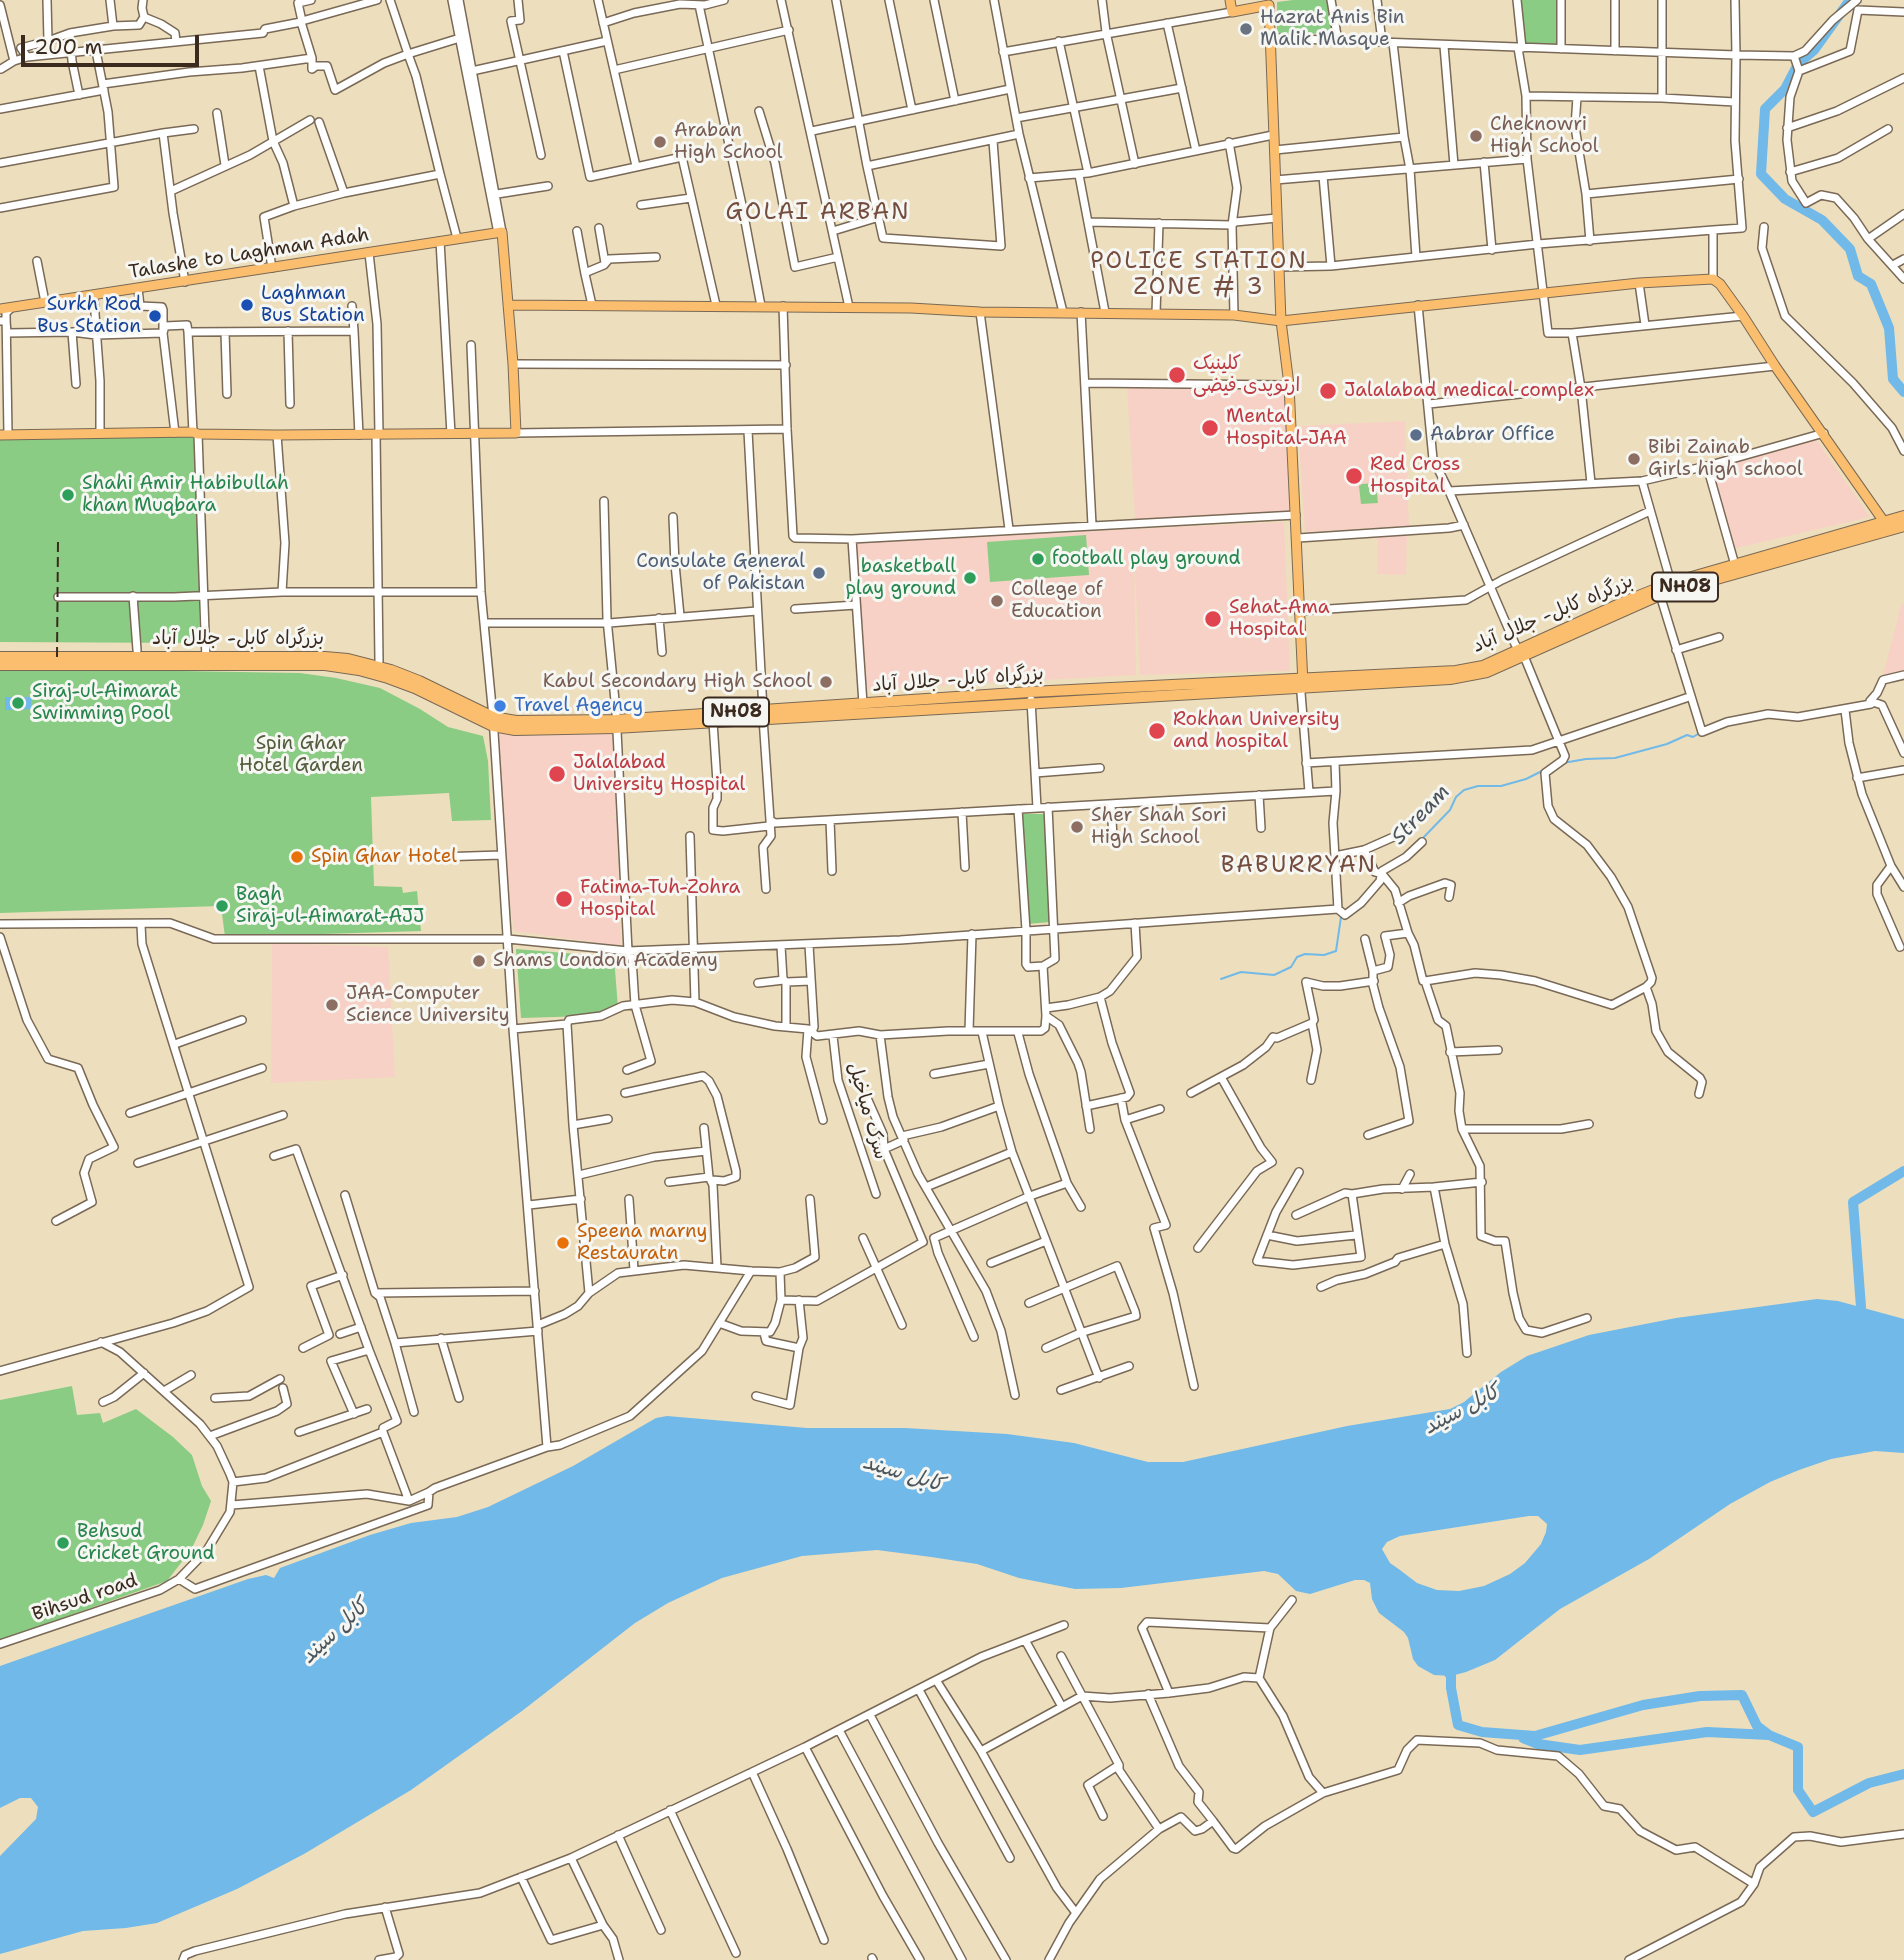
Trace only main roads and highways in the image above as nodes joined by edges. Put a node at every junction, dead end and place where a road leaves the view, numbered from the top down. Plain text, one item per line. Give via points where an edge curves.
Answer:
1 (1230, 0) edge
2 (508, 305) junction
3 (0, 309) edge
4 (1281, 321) junction
5 (4, 434) edge
6 (1904, 516) edge
7 (1887, 526) junction
8 (1904, 526) edge
9 (1521, 653) junction
10 (0, 657) edge
11 (206, 660) junction
12 (0, 665) edge
13 (1303, 683) junction
14 (1030, 697) junction
15 (763, 714) junction
16 (615, 724) junction

1 - 4 main road via 1232,12 1269,5
2 - 3 main road, Talashe to Laghman Adah via 500,232
2 - 4 main road via 1156,313
2 - 5 main road via 516,433
4 - 7 main road via 1418,304 1713,279
4 - 13 main road via 1289,385
6 - 7 highway, بزرگراه کابل- جلال آباد / NH08
7 - 8 highway, بزرگراه کابل- جلال آباد / NH08
7 - 9 highway, بزرگراه کابل- جلال آباد / NH08 via 1660,595
7 - 9 highway, بزرگراه کابل- جلال آباد / NH08 via 1671,583
9 - 13 highway, بزرگراه کابل- جلال آباد / NH08 via 1456,671
10 - 11 highway, بزرگراه کابل- جلال آباد / NH08
11 - 12 highway, بزرگراه کابل- جلال آباد / NH08
11 - 16 highway, بزرگراه کابل- جلال آباد / NH08 via 359,670 515,730
13 - 14 highway, بزرگراه کابل- جلال آباد / NH08
14 - 15 highway, بزرگراه کابل- جلال آباد / NH08
14 - 15 highway, بزرگراه کابل- جلال آباد / NH08 via 863,704
15 - 16 highway, بزرگراه کابل- جلال آباد / NH08
15 - 16 highway, بزرگراه کابل- جلال آباد / NH08 via 713,722

